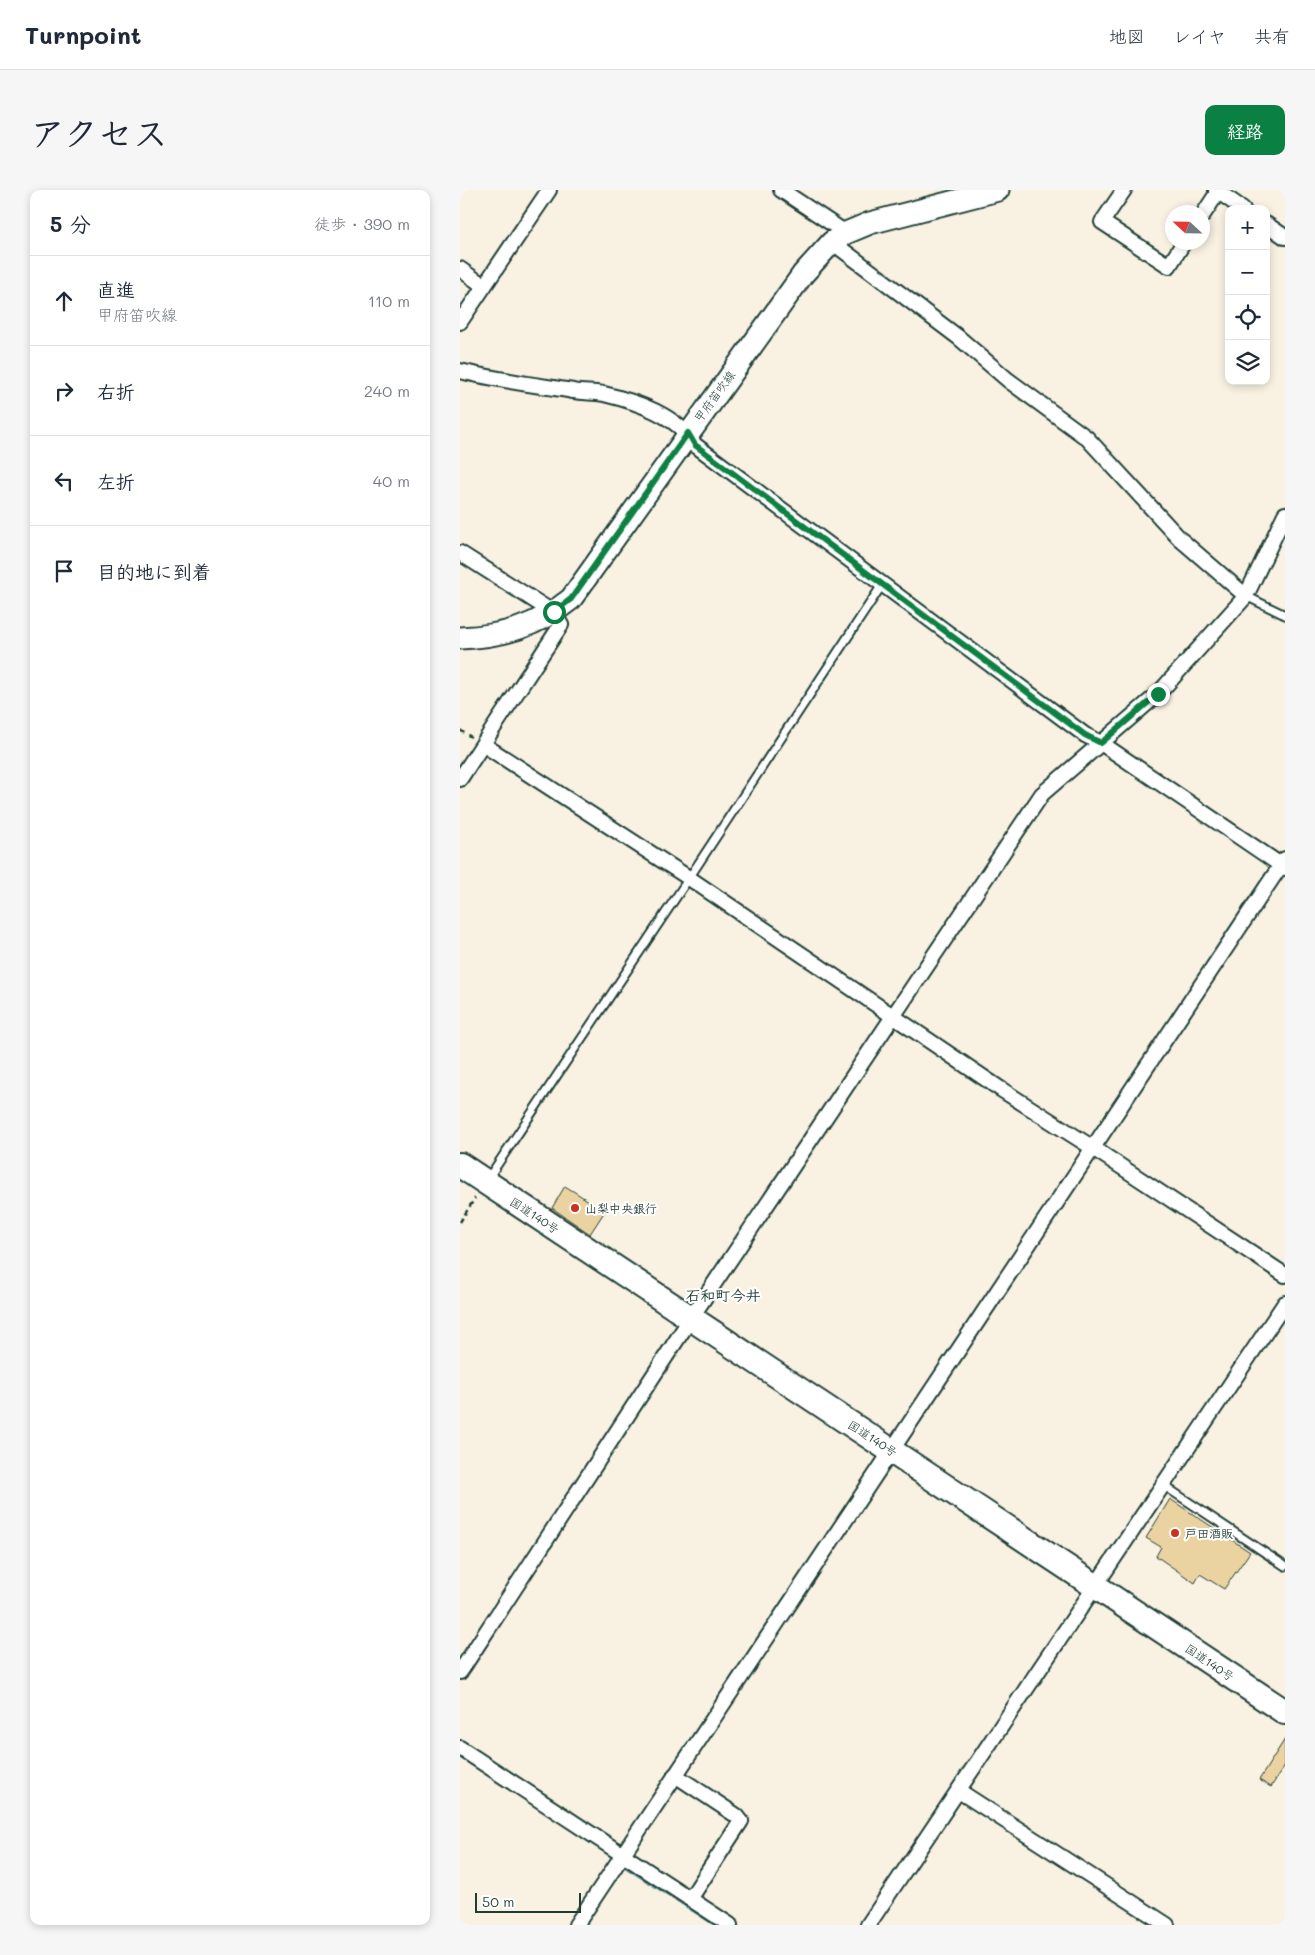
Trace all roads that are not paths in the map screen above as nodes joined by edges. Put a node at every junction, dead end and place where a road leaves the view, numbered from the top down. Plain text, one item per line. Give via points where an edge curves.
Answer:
1 (549, 190) edge
2 (781, 190) edge
3 (998, 190) edge
4 (1124, 190) edge
5 (1217, 191) edge
6 (1209, 205) edge
7 (1237, 205) edge
8 (1270, 227) edge
9 (1285, 237) edge
10 (839, 238) junction
11 (1179, 250) edge
12 (460, 269) edge
13 (484, 286) junction
14 (460, 322) edge
15 (460, 371) edge
16 (688, 433) junction
17 (1285, 514) edge
18 (460, 553) edge
19 (882, 585) junction
20 (1246, 596) junction
21 (554, 612) junction
22 (1285, 615) edge
23 (460, 638) edge
24 (1101, 743) junction
25 (484, 745) junction
26 (460, 779) edge
27 (1284, 864) edge
28 (690, 878) junction
29 (893, 1015) junction
30 (1094, 1148) junction
31 (460, 1165) edge
32 (485, 1182) junction
33 (1285, 1275) edge
34 (1285, 1303) edge
35 (691, 1318) junction
36 (892, 1451) junction
37 (1163, 1485) junction
38 (1285, 1566) edge
39 (1095, 1586) junction
40 (460, 1672) edge
41 (1285, 1712) edge
42 (460, 1748) edge
43 (675, 1775) junction
44 (960, 1791) junction
45 (623, 1854) junction
46 (690, 1899) junction
47 (576, 1925) edge
48 (730, 1925) edge
49 (868, 1925) edge
50 (1168, 1925) edge

1 - 13 street
2 - 10 street
3 - 10 main road, 甲府笛吹線 via 870,222
4 - 11 street via 1102,222 1169,266
5 - 6 street
5 - 7 street
8 - 9 street
10 - 16 main road, 甲府笛吹線 via 803,274
10 - 20 street via 1008,380 1087,438 1180,539
12 - 13 street
13 - 14 street
15 - 16 street via 602,394 634,403 672,420
16 - 19 street via 695,445
16 - 21 main road, 甲府笛吹線 via 571,599
17 - 20 street
18 - 21 street
19 - 24 street via 1085,735
19 - 28 lane
20 - 22 lane
20 - 24 street via 1158,694
21 - 23 main road, 甲府笛吹線 via 514,631
21 - 25 street via 561,625
24 - 27 street
24 - 29 street via 1042,794
25 - 26 street
25 - 28 street
27 - 30 street
28 - 29 street
28 - 32 lane
29 - 30 street
29 - 35 street
30 - 33 street
30 - 36 street
31 - 32 highway, 国道140号
32 - 35 highway, 国道140号
34 - 37 street
35 - 36 highway, 国道140号
35 - 40 street
36 - 39 highway, 国道140号
36 - 43 street
37 - 38 lane
37 - 39 street
39 - 41 highway, 国道140号
39 - 44 street
42 - 45 street
43 - 45 street
43 - 46 street via 741,1821
44 - 49 street
44 - 50 street
45 - 46 street
45 - 47 street
46 - 48 street

